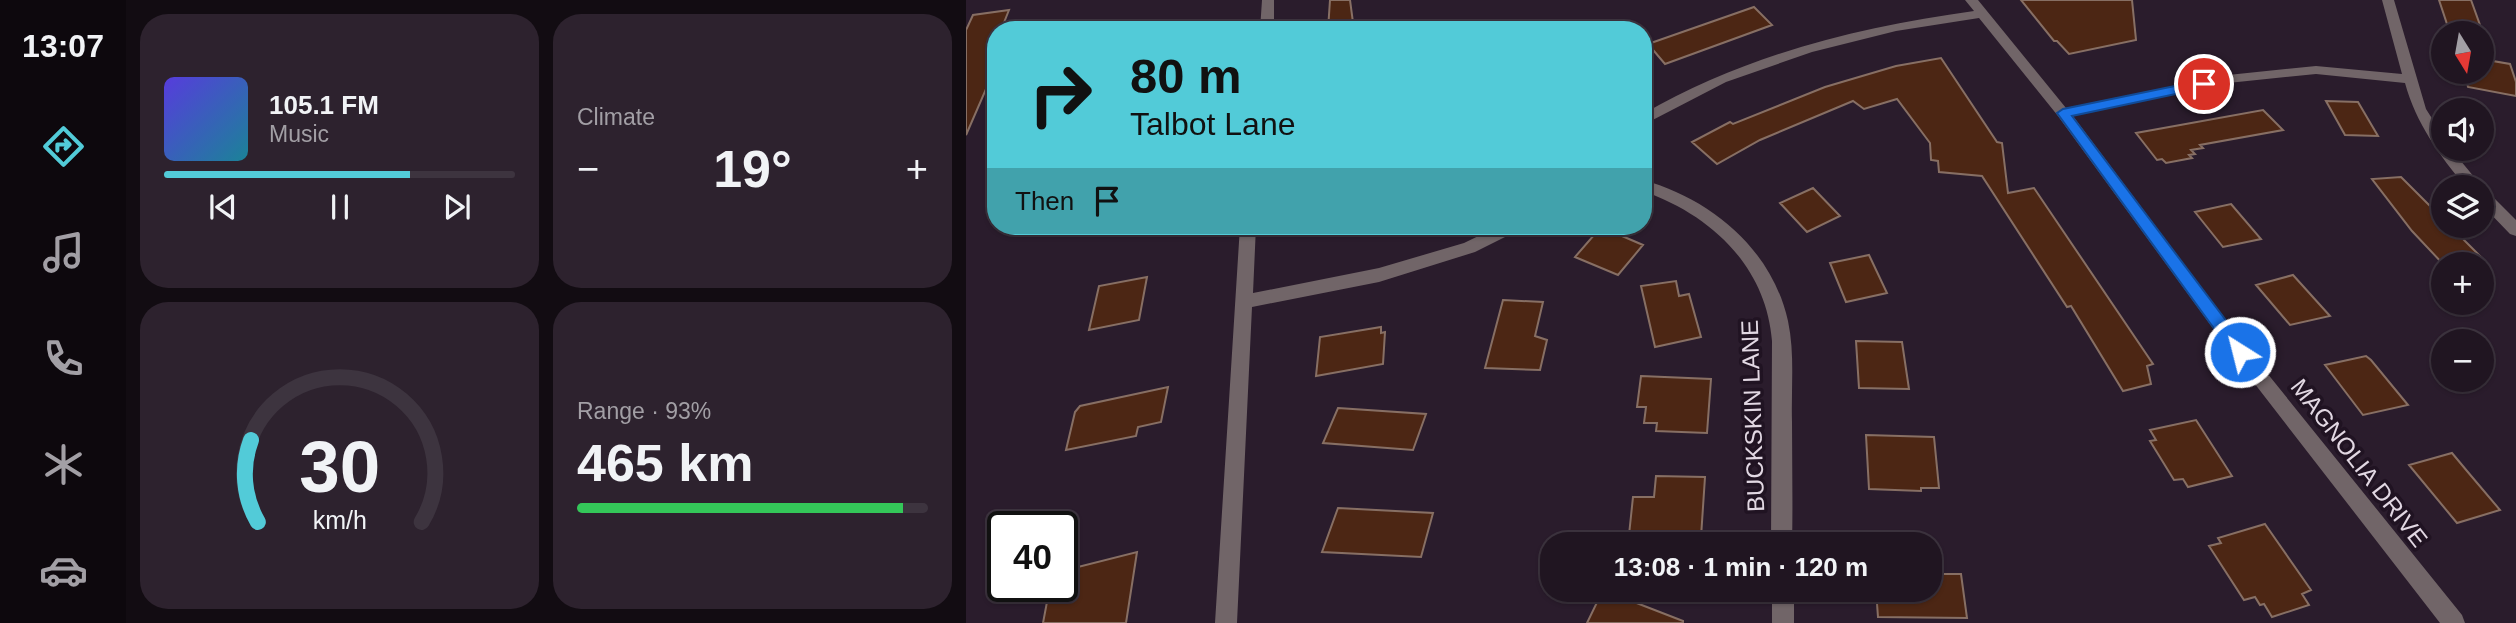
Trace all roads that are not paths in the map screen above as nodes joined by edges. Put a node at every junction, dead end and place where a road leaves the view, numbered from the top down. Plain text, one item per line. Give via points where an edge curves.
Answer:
1 (1268, 0) edge
2 (1971, 0) edge
3 (2388, 0) edge
4 (1983, 14) junction
5 (1267, 21) edge
6 (2408, 79) junction
7 (2063, 113) junction
8 (1652, 115) edge
9 (2464, 175) edge
10 (1652, 187) edge
11 (2494, 208) edge
12 (2516, 230) edge
13 (1247, 235) edge
14 (1495, 235) edge
15 (1242, 302) junction
16 (1783, 532) edge
17 (1783, 602) edge
18 (1226, 623) edge
19 (1783, 623) edge
20 (2454, 623) edge

1 - 5 street
2 - 4 street, MAGNOLIA DRIVE
3 - 6 street
4 - 7 street, MAGNOLIA DRIVE
4 - 8 street via 1925,21 1792,53 1689,94
6 - 7 street via 2303,71 2228,79
6 - 9 street via 2418,109
7 - 20 street, MAGNOLIA DRIVE via 2240,352
10 - 16 street, BUCKSKIN LANE via 1710,214 1735,236 1757,269 1777,313 1782,366
11 - 12 street
13 - 15 street
14 - 15 street via 1469,248 1379,275
15 - 18 street
17 - 19 street

